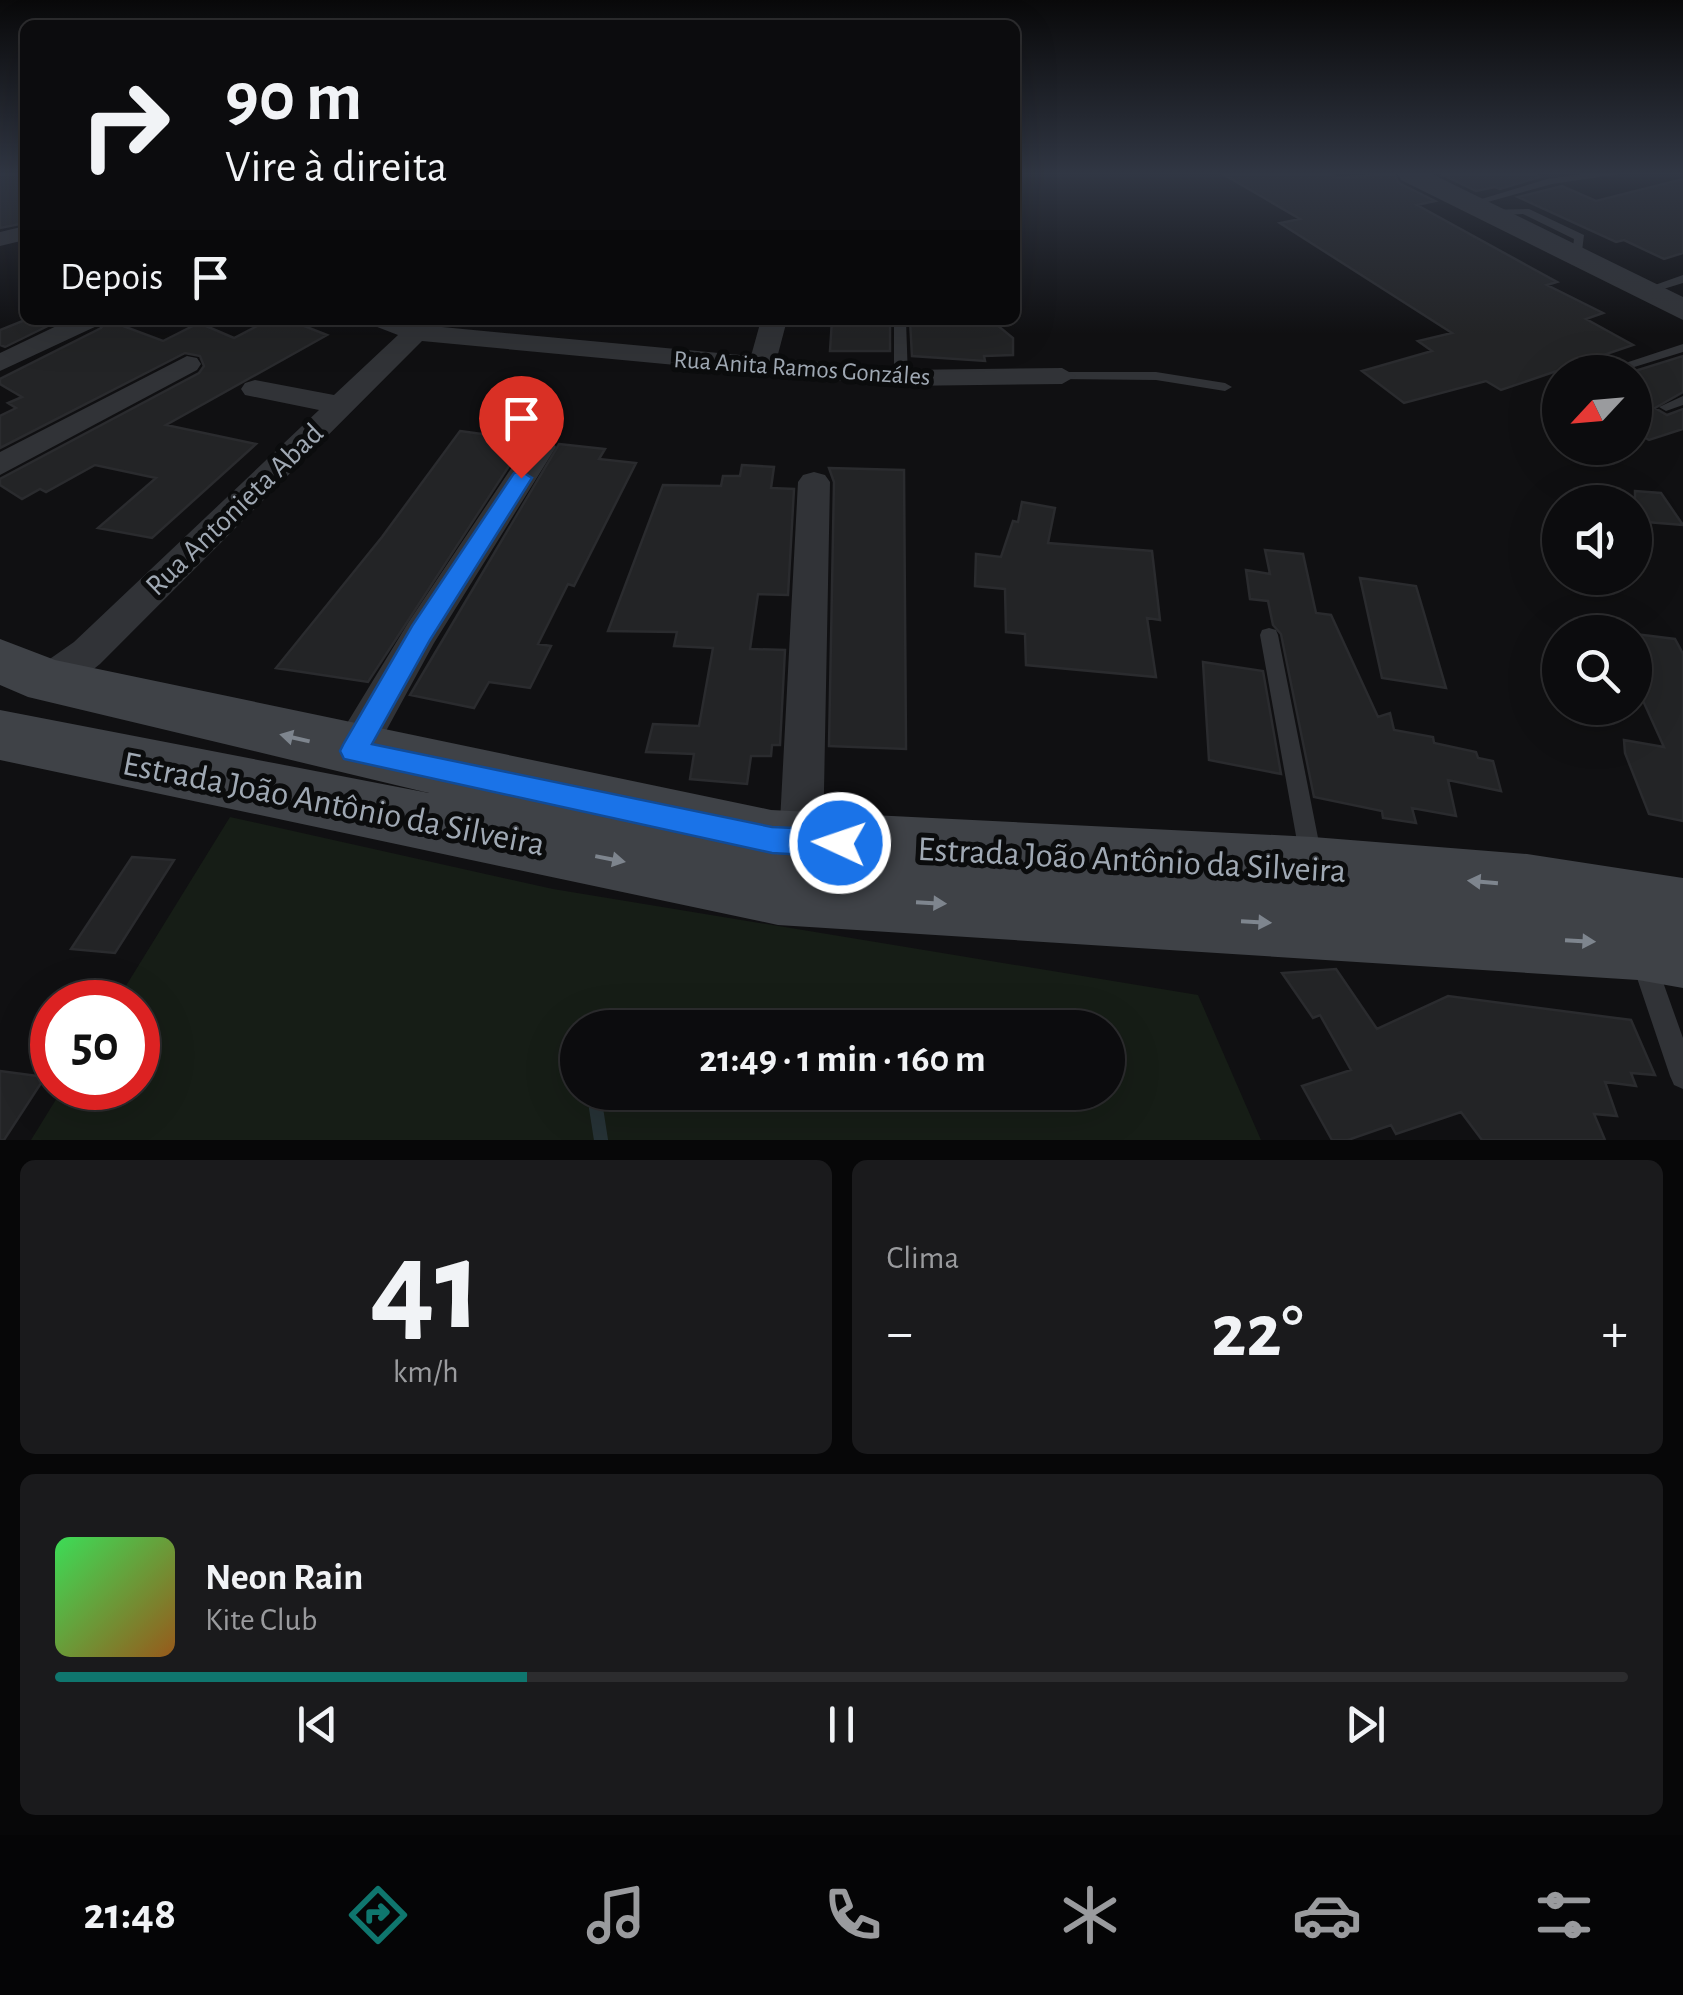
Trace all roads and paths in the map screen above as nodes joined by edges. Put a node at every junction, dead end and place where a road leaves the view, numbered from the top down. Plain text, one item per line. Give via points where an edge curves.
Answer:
1 (1516, 227) edge
2 (1683, 278) edge
3 (1644, 291) junction
4 (1683, 310) edge
5 (80, 325) edge
6 (773, 325) edge
7 (900, 325) edge
8 (427, 326) edge
9 (1683, 348) edge
10 (1652, 358) edge
11 (0, 363) edge
12 (188, 364) dead end
13 (761, 368) junction
14 (1062, 376) joint
15 (901, 378) junction
16 (1225, 387) dead end
17 (255, 389) dead end
18 (1683, 400) edge
19 (341, 404) junction
20 (1666, 407) dead end
21 (542, 447) dead end
22 (0, 464) edge
23 (814, 482) dead end
24 (1269, 634) dead end
25 (10, 710) edge
26 (353, 751) junction
27 (801, 841) junction
28 (1314, 868) junction
29 (1668, 936) edge
30 (1683, 1076) edge

1 - 3 street
2 - 3 lane
3 - 4 street
5 - 11 street
6 - 13 street
7 - 15 lane
8 - 13 street, Rua Anita Ramos Gonzáles
8 - 19 street, Rua Antonieta Abad
9 - 10 lane
12 - 22 street
13 - 15 street, Rua Anita Ramos Gonzáles
14 - 15 street, Rua Anita Ramos Gonzáles
14 - 16 lane, Rua Anita Ramos Gonzáles via 1156,376
17 - 19 street
18 - 20 lane
19 - 25 street, Rua Antonieta Abad via 87,653
21 - 26 street
23 - 27 street
24 - 28 lane
26 -> 25 main road, Estrada João Antônio da Silveira via 114,696
25 -> 29 main road, Estrada João Antônio da Silveira via 778,894
26 - 27 main road, Estrada João Antônio da Silveira
27 - 28 main road, Estrada João Antônio da Silveira
29 -> 28 main road, Estrada João Antônio da Silveira via 1527,886
29 - 30 lane

